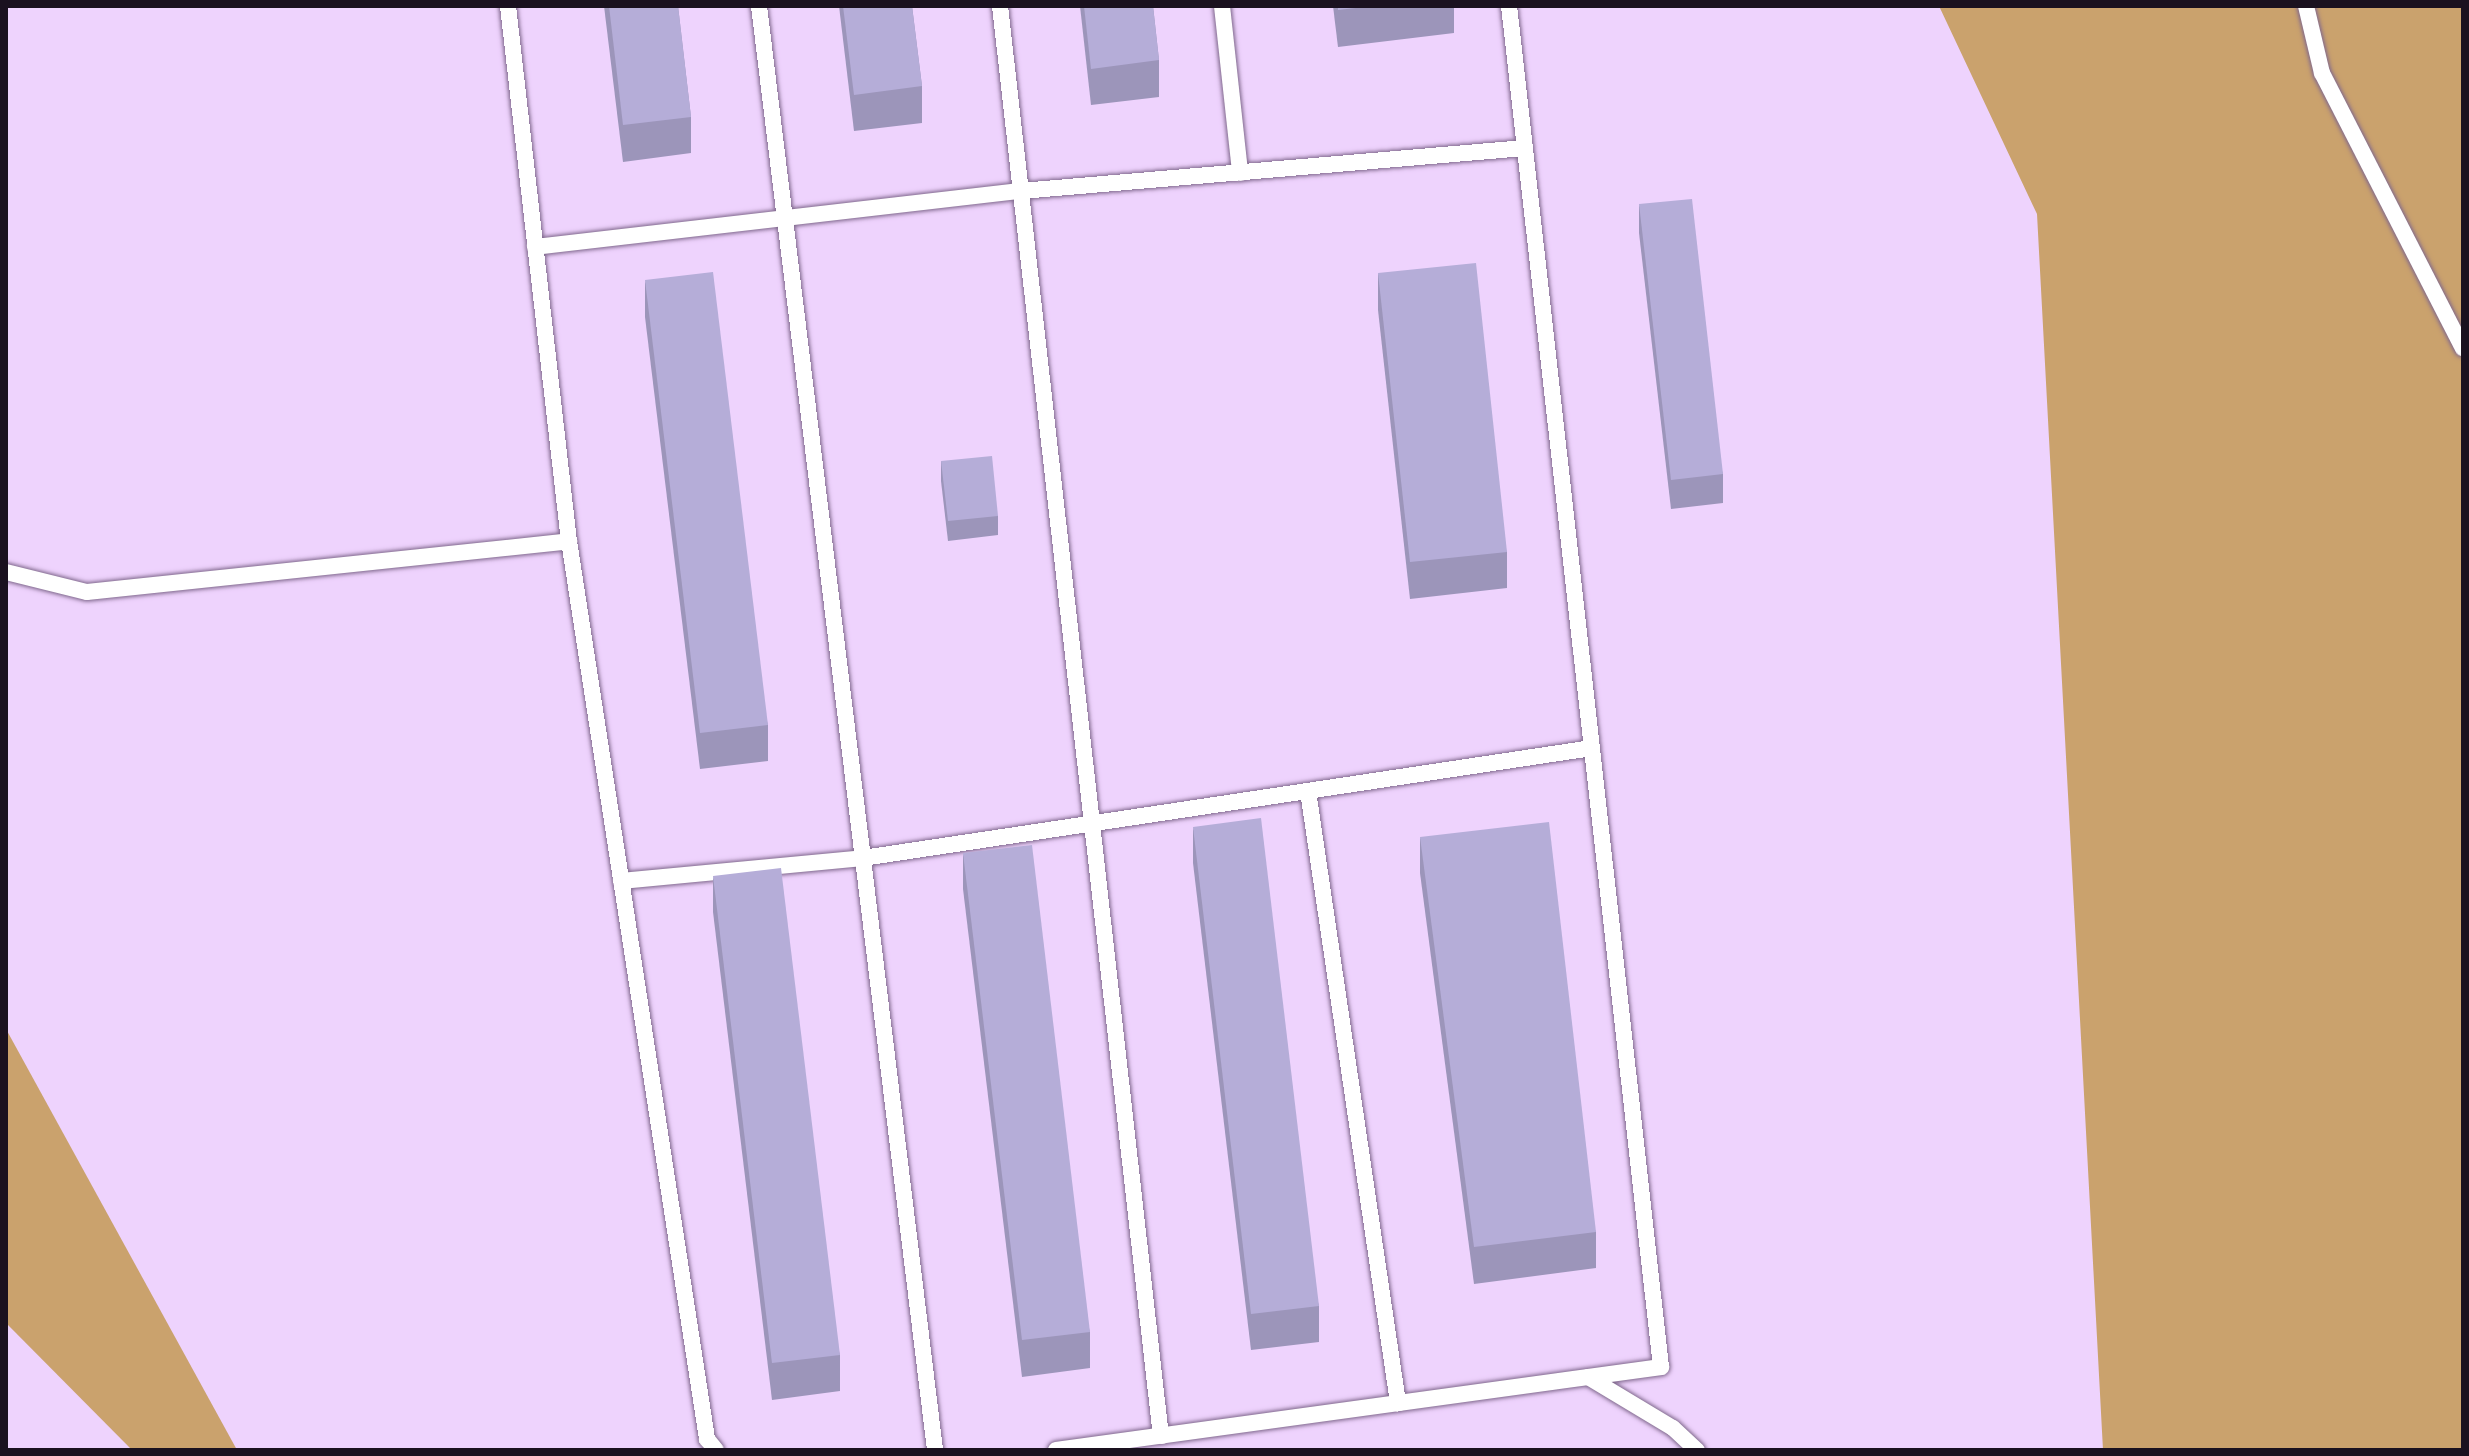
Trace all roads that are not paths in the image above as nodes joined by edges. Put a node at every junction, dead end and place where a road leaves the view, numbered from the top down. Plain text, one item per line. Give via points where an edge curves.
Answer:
1 (508, 6) edge
2 (759, 6) edge
3 (1000, 6) edge
4 (1222, 6) edge
5 (1509, 6) edge
6 (2306, 6) edge
7 (1525, 148) junction
8 (1240, 173) junction
9 (1021, 191) junction
10 (785, 220) junction
11 (535, 247) junction
12 (2463, 348) edge
13 (569, 541) junction
14 (6, 572) edge
15 (1592, 748) junction
16 (1308, 791) junction
17 (1094, 823) junction
18 (863, 858) junction
19 (621, 881) junction
20 (1588, 1377) junction
21 (1398, 1403) junction
22 (1161, 1436) junction
23 (716, 1450) edge
24 (935, 1450) edge
25 (1056, 1450) edge
26 (1697, 1450) edge

1 - 11 lane
2 - 10 lane
3 - 9 lane
4 - 8 lane
5 - 7 lane
6 - 12 lane via 2322,73
7 - 8 lane
7 - 15 lane
8 - 9 lane
9 - 10 lane
9 - 17 lane
10 - 11 lane
10 - 18 lane
11 - 13 lane
13 - 14 lane via 87,592
13 - 19 lane
15 - 16 lane
15 - 20 lane via 1661,1367
16 - 17 lane
16 - 21 lane
17 - 18 lane
17 - 22 lane
18 - 19 lane
18 - 24 lane
19 - 23 lane via 707,1439
20 - 21 lane
20 - 26 lane via 1673,1428
21 - 22 lane
22 - 25 lane

